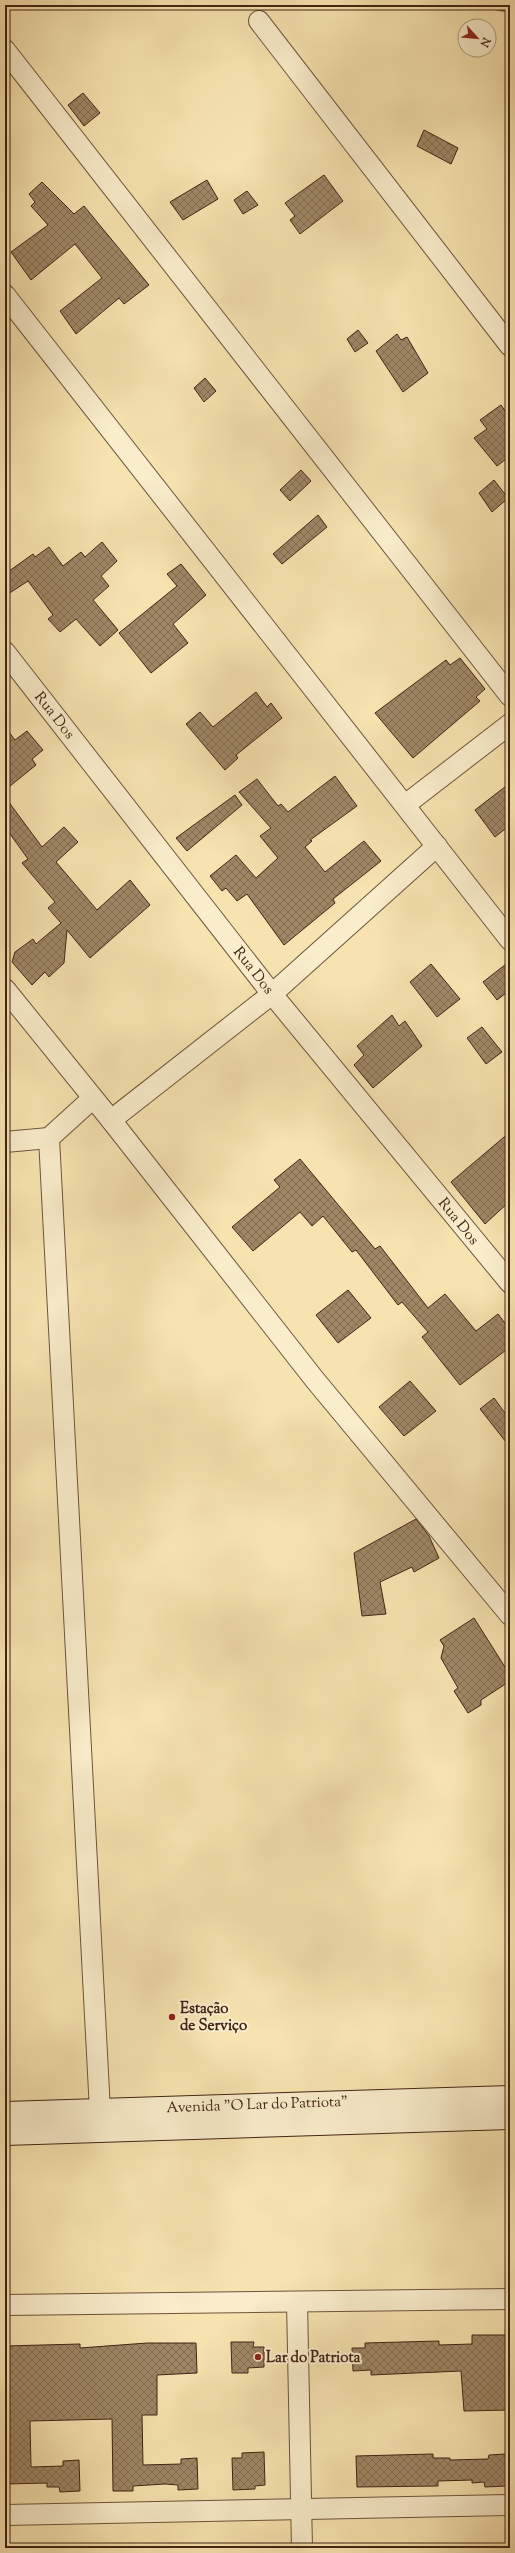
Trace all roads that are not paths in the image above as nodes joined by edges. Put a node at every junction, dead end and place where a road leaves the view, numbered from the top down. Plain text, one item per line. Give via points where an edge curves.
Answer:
1 (259, 21) dead end
2 (5, 50) edge
3 (5, 295) edge
4 (510, 346) edge
5 (5, 652) edge
6 (510, 696) edge
7 (510, 724) edge
8 (405, 804) junction
9 (437, 846) junction
10 (510, 940) edge
11 (5, 989) edge
12 (272, 994) junction
13 (92, 1099) junction
14 (111, 1120) junction
15 (49, 1138) junction
16 (5, 1142) edge
17 (510, 1283) edge
18 (508, 1610) edge
19 (510, 2097) edge
20 (100, 2111) junction
21 (5, 2113) edge
22 (510, 2118) edge
23 (5, 2134) edge
24 (510, 2299) edge
25 (297, 2302) junction
26 (5, 2305) edge
27 (510, 2505) edge
28 (300, 2509) junction
29 (5, 2515) edge
30 (302, 2548) edge

1 - 4 street
2 - 6 street
3 - 8 street
5 - 12 street, Rua Dos
7 - 8 street
8 - 9 street
9 - 10 street
9 - 12 street
11 - 13 street
12 - 14 street
12 - 17 street, Rua Dos
13 - 14 street
13 - 15 street
14 - 18 street via 315,1380
15 - 16 street
15 - 20 street
19 - 20 main road, Avenida "O Lar do Patriota"
20 - 21 main road, Avenida "O Lar do Patriota"
22 - 23 main road, Avenida "O Lar do Patriota"
24 - 25 street
25 - 26 street
25 - 28 street
27 - 28 street
28 - 29 street
28 - 30 street

